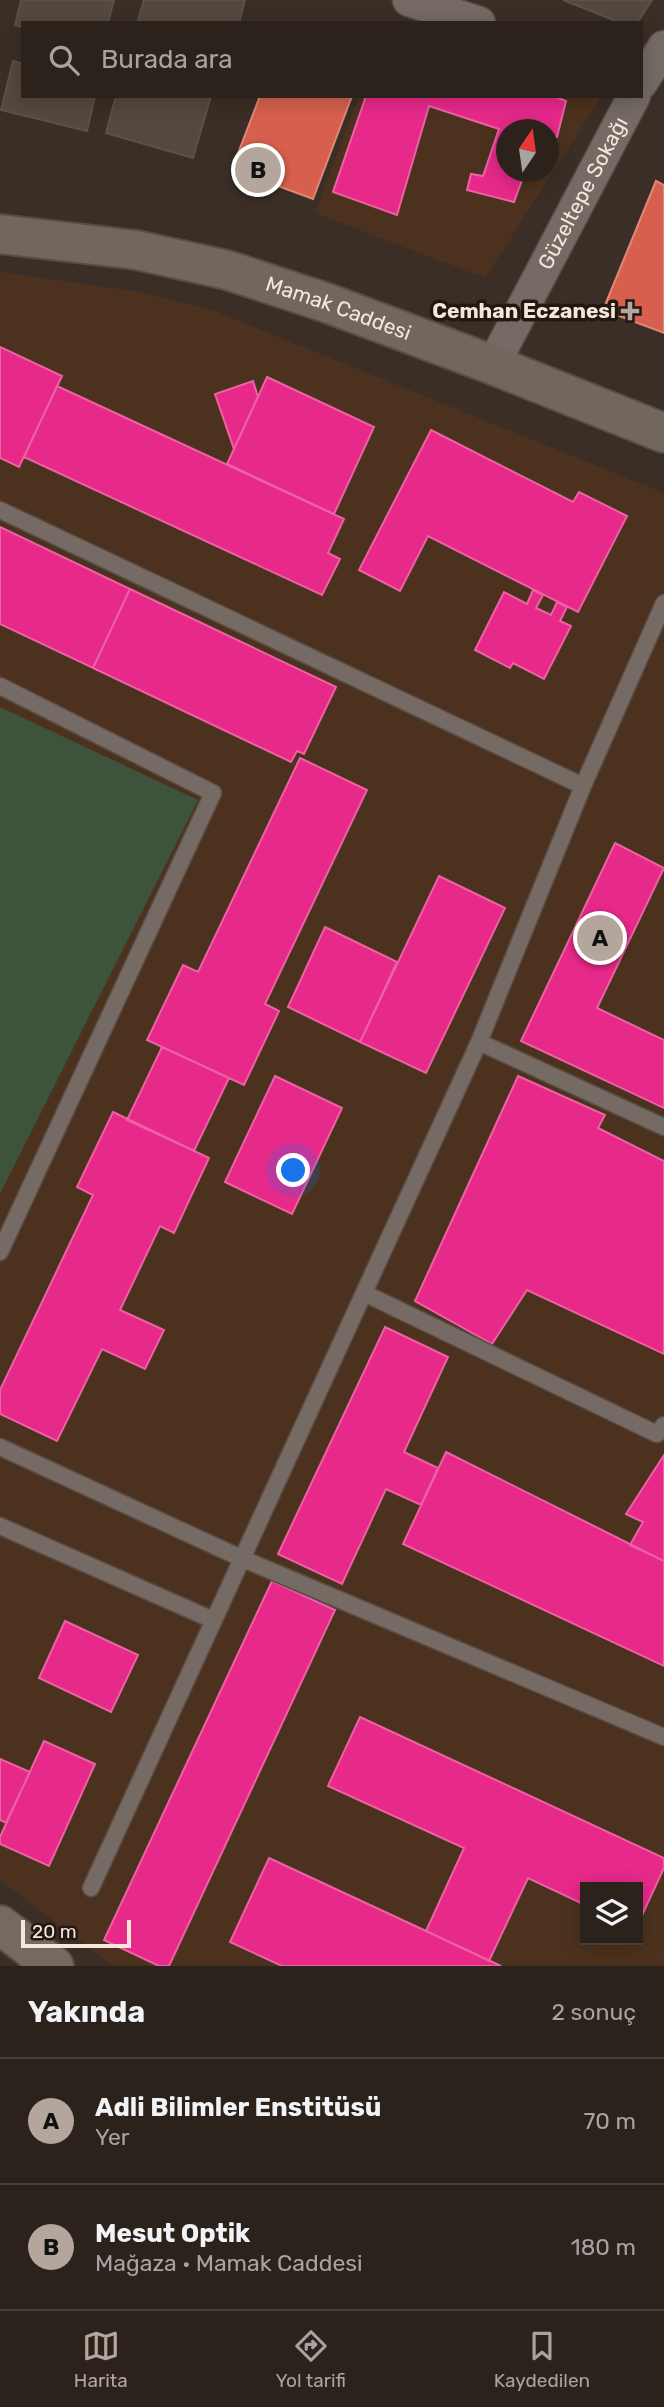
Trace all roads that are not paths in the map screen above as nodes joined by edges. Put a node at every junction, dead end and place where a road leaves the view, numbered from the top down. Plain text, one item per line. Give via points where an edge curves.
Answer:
1 (409, 0) edge
2 (473, 21) edge
3 (664, 47) edge
4 (643, 78) edge
5 (632, 98) edge
6 (0, 234) edge
7 (493, 365) junction
8 (664, 433) edge
9 (0, 510) edge
10 (664, 604) edge
11 (0, 686) edge
12 (583, 786) junction
13 (479, 1042) junction
14 (664, 1126) edge
15 (0, 1252) edge
16 (364, 1293) junction
17 (664, 1425) edge
18 (0, 1447) edge
19 (0, 1527) edge
20 (243, 1559) junction
21 (213, 1620) junction
22 (664, 1737) edge
23 (91, 1888) dead end
24 (0, 1925) edge
25 (54, 1966) edge

1 - 2 street
3 - 4 street, Güzeltepe Sokağı
5 - 7 street, Güzeltepe Sokağı
6 - 7 main road, Mamak Caddesi via 136,250 227,270
7 - 8 main road, Mamak Caddesi
9 - 12 lane
10 - 12 lane
11 - 15 lane via 214,793
12 - 13 lane
13 - 14 lane
13 - 16 lane
16 - 17 lane via 657,1434
16 - 20 lane
18 - 20 lane
19 - 21 lane
20 - 21 lane
20 - 22 lane
21 - 23 lane
24 - 25 main road

